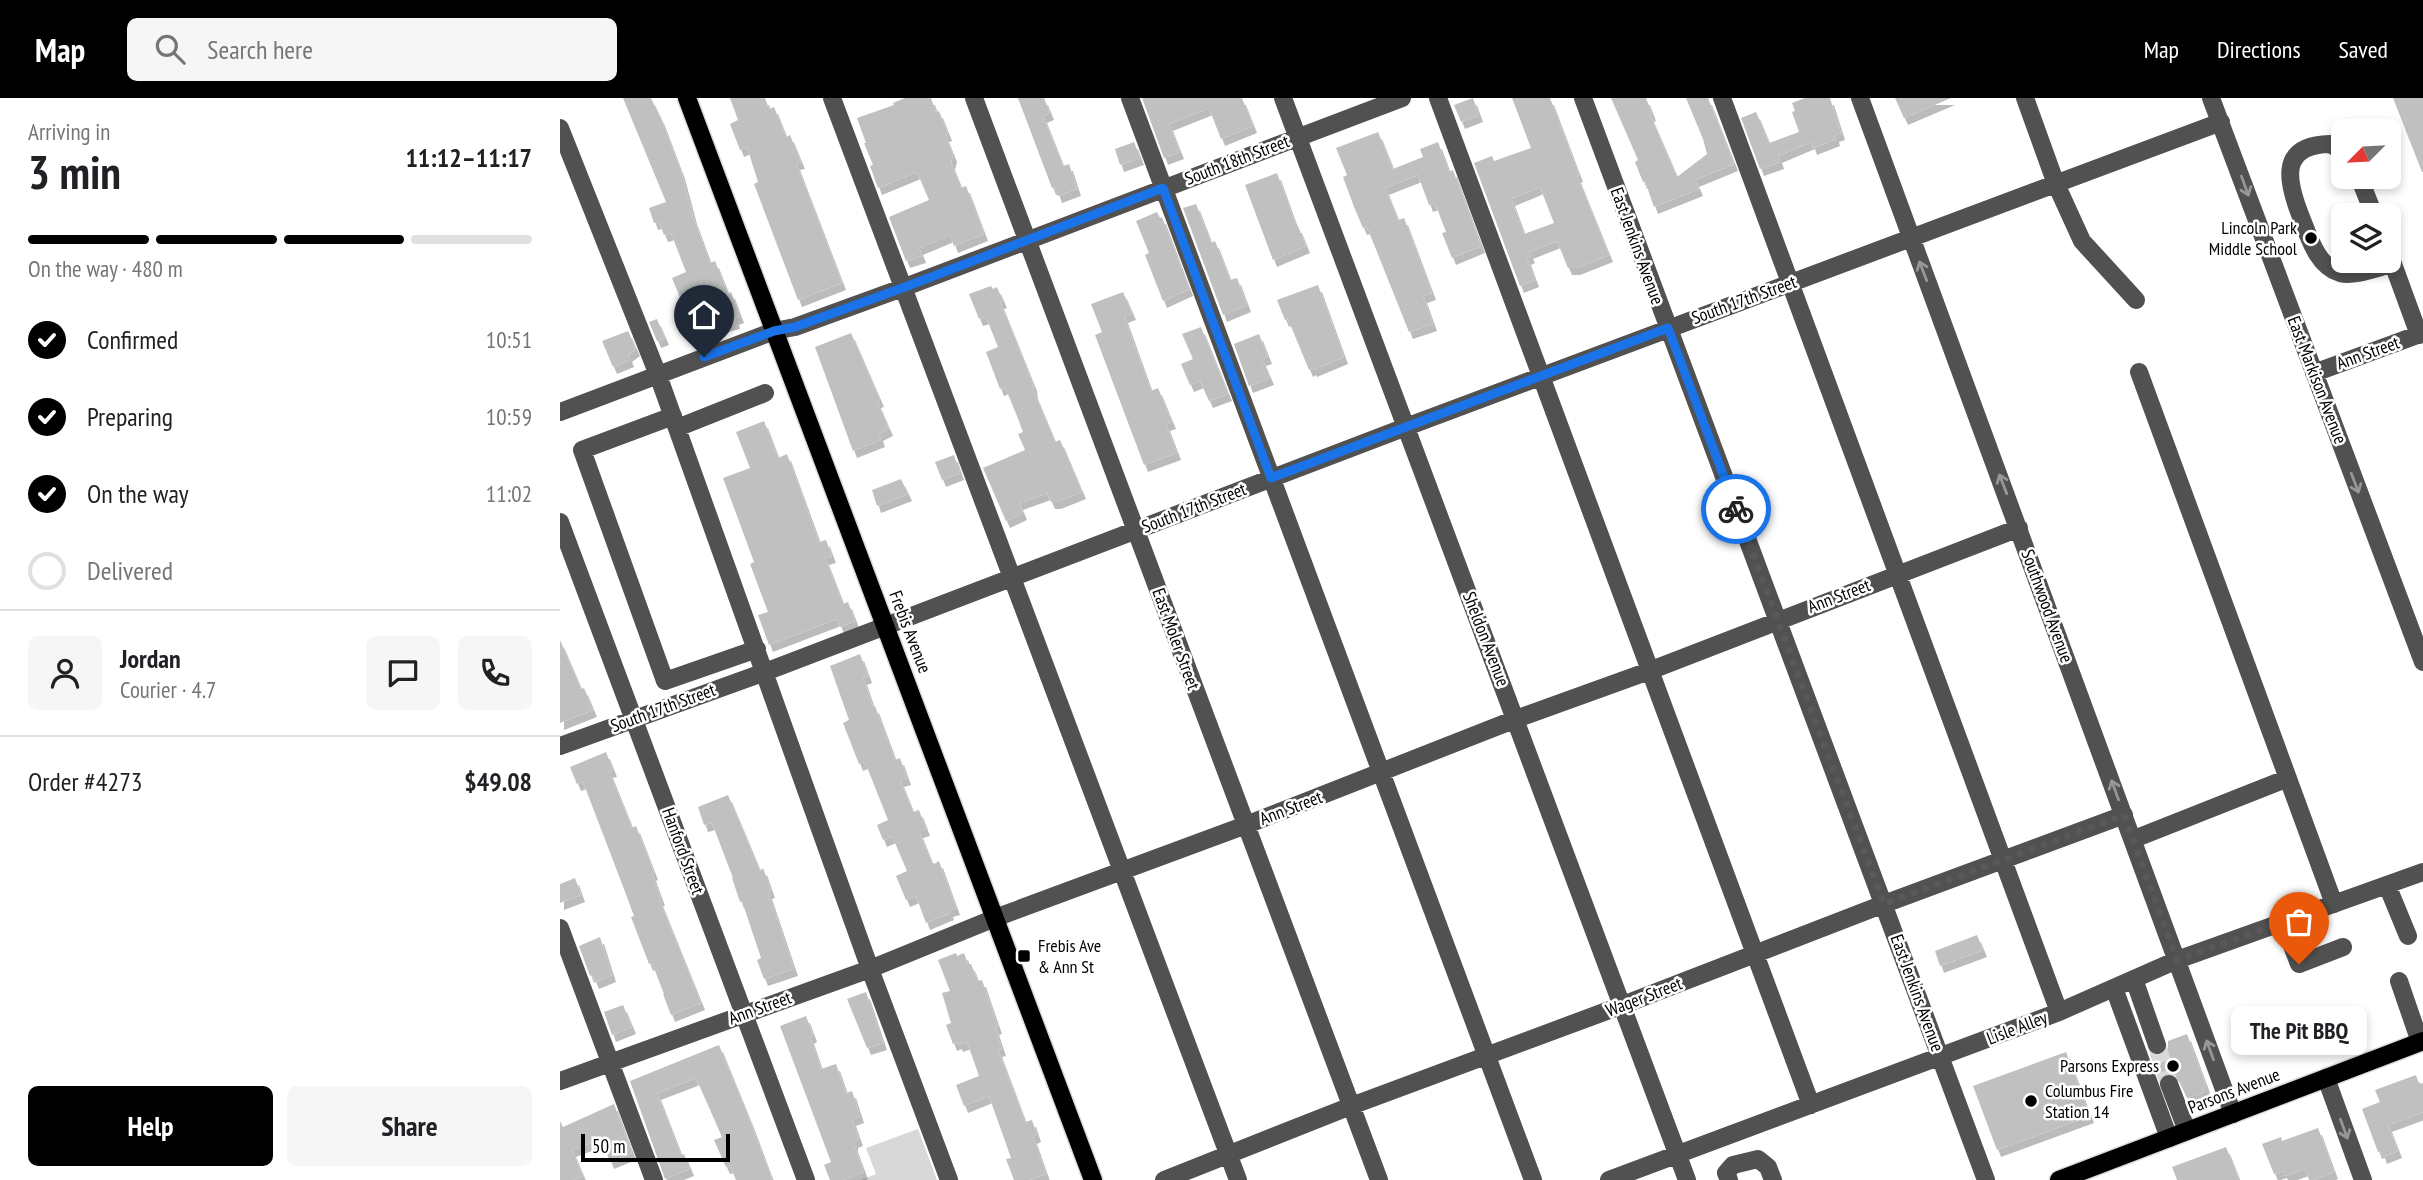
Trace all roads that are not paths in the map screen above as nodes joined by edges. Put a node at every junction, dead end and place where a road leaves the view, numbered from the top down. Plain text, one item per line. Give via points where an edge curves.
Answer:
1 (687, 98) edge
2 (832, 98) edge
3 (974, 98) edge
4 (1130, 98) edge
5 (1283, 98) edge
6 (1402, 98) edge
7 (1438, 98) edge
8 (1583, 98) edge
9 (1721, 98) edge
10 (1860, 98) edge
11 (2025, 98) edge
12 (2211, 98) edge
13 (2221, 122) junction
14 (560, 128) edge
15 (1298, 137) junction
16 (2331, 145) edge
17 (2056, 184) junction
18 (1163, 188) junction
19 (1910, 238) junction
20 (1027, 240) junction
21 (2331, 268) edge
22 (2397, 273) edge
23 (1791, 283) junction
24 (905, 287) junction
25 (2136, 300) dead end
26 (1668, 328) junction
27 (774, 331) junction
28 (2421, 334) edge
29 (2139, 372) dead end
30 (2314, 373) junction
31 (658, 374) junction
32 (1540, 376) junction
33 (765, 393) dead end
34 (560, 412) edge
35 (675, 422) junction
36 (1406, 427) junction
37 (1271, 478) junction
38 (560, 522) edge
39 (2018, 528) junction
40 (1136, 530) junction
41 (1898, 573) junction
42 (1013, 577) junction
43 (1778, 619) junction
44 (885, 626) junction
45 (757, 649) junction
46 (2423, 662) edge
47 (1649, 671) junction
48 (765, 672) junction
49 (634, 719) junction
50 (1516, 719) junction
51 (560, 746) edge
52 (1380, 773) junction
53 (2288, 778) junction
54 (2124, 815) junction
55 (1246, 825) junction
56 (2133, 839) junction
57 (2003, 860) junction
58 (1123, 872) junction
59 (2423, 872) edge
60 (2387, 885) junction
61 (1884, 904) junction
62 (2334, 904) junction
63 (995, 919) junction
64 (2283, 922) junction
65 (560, 928) edge
66 (2408, 936) dead end
67 (2343, 947) dead end
68 (1755, 955) junction
69 (2177, 960) junction
70 (870, 968) junction
71 (2134, 979) junction
72 (2399, 981) dead end
73 (2115, 988) junction
74 (1622, 1005) junction
75 (2059, 1012) junction
76 (744, 1014) junction
77 (2422, 1042) edge
78 (2157, 1045) tunnel mouth
79 (1487, 1055) junction
80 (1940, 1058) junction
81 (610, 1062) junction
82 (2326, 1078) junction
83 (560, 1080) edge
84 (2169, 1084) tunnel mouth
85 (1811, 1105) junction
86 (1351, 1106) junction
87 (2233, 1114) junction
88 (2187, 1131) junction
89 (2169, 1138) junction
90 (1677, 1153) junction
91 (1228, 1154) junction
92 (654, 1180) edge
93 (806, 1180) edge
94 (949, 1180) edge
95 (1093, 1180) edge
96 (1164, 1180) edge
97 (1238, 1180) edge
98 (1379, 1180) edge
99 (1533, 1180) edge
100 (1609, 1180) edge
101 (1687, 1180) edge
102 (1728, 1180) edge
103 (1773, 1180) edge
104 (1986, 1180) edge
105 (2059, 1180) edge
106 (2363, 1180) edge

1 - 27 main road, Frebis Avenue
2 - 24 street
3 - 20 street, East Moler Street
4 - 18 street
5 - 15 street, Sheldon Avenue
6 - 15 street, South 18th Street
7 - 32 street
8 - 26 street, East Jenkins Avenue
9 - 23 street
10 - 19 street, Southwood Avenue
11 - 17 street
12 - 13 street, East Markison Avenue
13 - 17 street, South 17th Street
13 -> 30 street, East Markison Avenue
14 - 31 street
15 - 18 street, South 18th Street
15 - 36 street, Sheldon Avenue
16 - 21 street via 2298,153 2289,181 2312,245
17 - 19 street, South 17th Street
17 - 25 street via 2082,241
18 - 20 street, South 18th Street
18 - 37 street
19 - 23 street, South 17th Street
39 -> 19 street, Southwood Avenue
20 - 24 street, South 18th Street
20 - 40 street, East Moler Street
22 - 28 street
23 - 26 street, South 17th Street
23 - 41 street
24 - 27 street, South 18th Street
24 - 42 street
26 - 32 street, South 17th Street
26 - 43 street, East Jenkins Avenue
27 - 31 street, South 18th Street
27 - 44 main road, Frebis Avenue
28 - 30 street, Ann Street
29 - 53 street
30 -> 46 street, East Markison Avenue
31 - 34 street, South 18th Street
31 - 35 street
32 - 36 street, South 17th Street
32 - 47 street
33 - 35 street
35 - 45 street
35 - 45 street via 582,450 665,681
36 - 37 street, South 17th Street
36 - 50 street, Sheldon Avenue
37 - 40 street, South 17th Street
37 - 52 street
38 - 49 street, Hanford Street
39 - 41 street, Ann Street
54 -> 39 street, Southwood Avenue
40 - 42 street, South 17th Street
40 - 55 street, East Moler Street
41 - 43 street, Ann Street
41 - 57 street
42 - 44 street, South 17th Street
42 - 58 street
43 - 47 street, Ann Street
43 - 61 street, East Jenkins Avenue
44 - 48 street, South 17th Street
44 - 63 main road, Frebis Avenue
45 - 48 street
47 - 50 street, Ann Street
47 - 68 street
48 - 49 street, South 17th Street
48 - 70 street
49 - 51 street, South 17th Street
49 - 76 street, Hanford Street
50 - 52 street, Ann Street
50 - 74 street, Sheldon Avenue
52 - 55 street, Ann Street
52 - 79 street
53 - 56 street
53 - 62 street
54 - 56 street, Southwood Avenue
54 - 57 street, Wager Street
55 - 58 street, Ann Street
55 - 86 street, East Moler Street
56 - 69 street, Southwood Avenue
57 - 61 street, Wager Street
57 - 75 street
58 - 63 street, Ann Street
58 - 91 street
59 - 60 street, Lisle Alley
60 - 62 street, Lisle Alley
60 - 66 street
61 - 68 street, Wager Street
61 - 80 street, East Jenkins Avenue
62 - 64 street, Lisle Alley
63 - 70 street, Ann Street
63 - 95 main road, Frebis Avenue
64 - 67 street via 2299,964
64 - 69 street, Lisle Alley
65 - 81 street
68 - 74 street, Wager Street
68 - 85 street
69 - 71 street, Lisle Alley
87 -> 69 street, Southwood Avenue
70 - 76 street, Ann Street
70 - 94 street
71 - 73 street, Lisle Alley
71 - 78 street
72 - 77 street
73 - 75 street, Lisle Alley
73 - 89 street
74 - 79 street, Wager Street
74 - 90 street, Sheldon Avenue
75 - 80 street, Lisle Alley
76 - 81 street, Ann Street
76 - 93 street, Hanford Street
77 - 82 main road, Parsons Avenue
79 - 86 street, Wager Street
79 - 99 street
80 - 85 street, Lisle Alley
80 - 104 street, East Jenkins Avenue
81 - 83 street, Ann Street
81 - 92 street
82 - 87 main road, Parsons Avenue
82 -> 106 street
84 - 88 street
85 - 90 street, Lisle Alley
86 - 91 street, Wager Street
86 - 98 street, East Moler Street
87 - 88 main road, Parsons Avenue
88 - 89 main road, Parsons Avenue
89 - 105 main road, Parsons Avenue
90 - 100 street, Lisle Alley
90 - 101 street, Sheldon Avenue
91 - 96 street, Wager Street
91 - 97 street
102 - 103 street via 1726,1173 1733,1165 1758,1159

